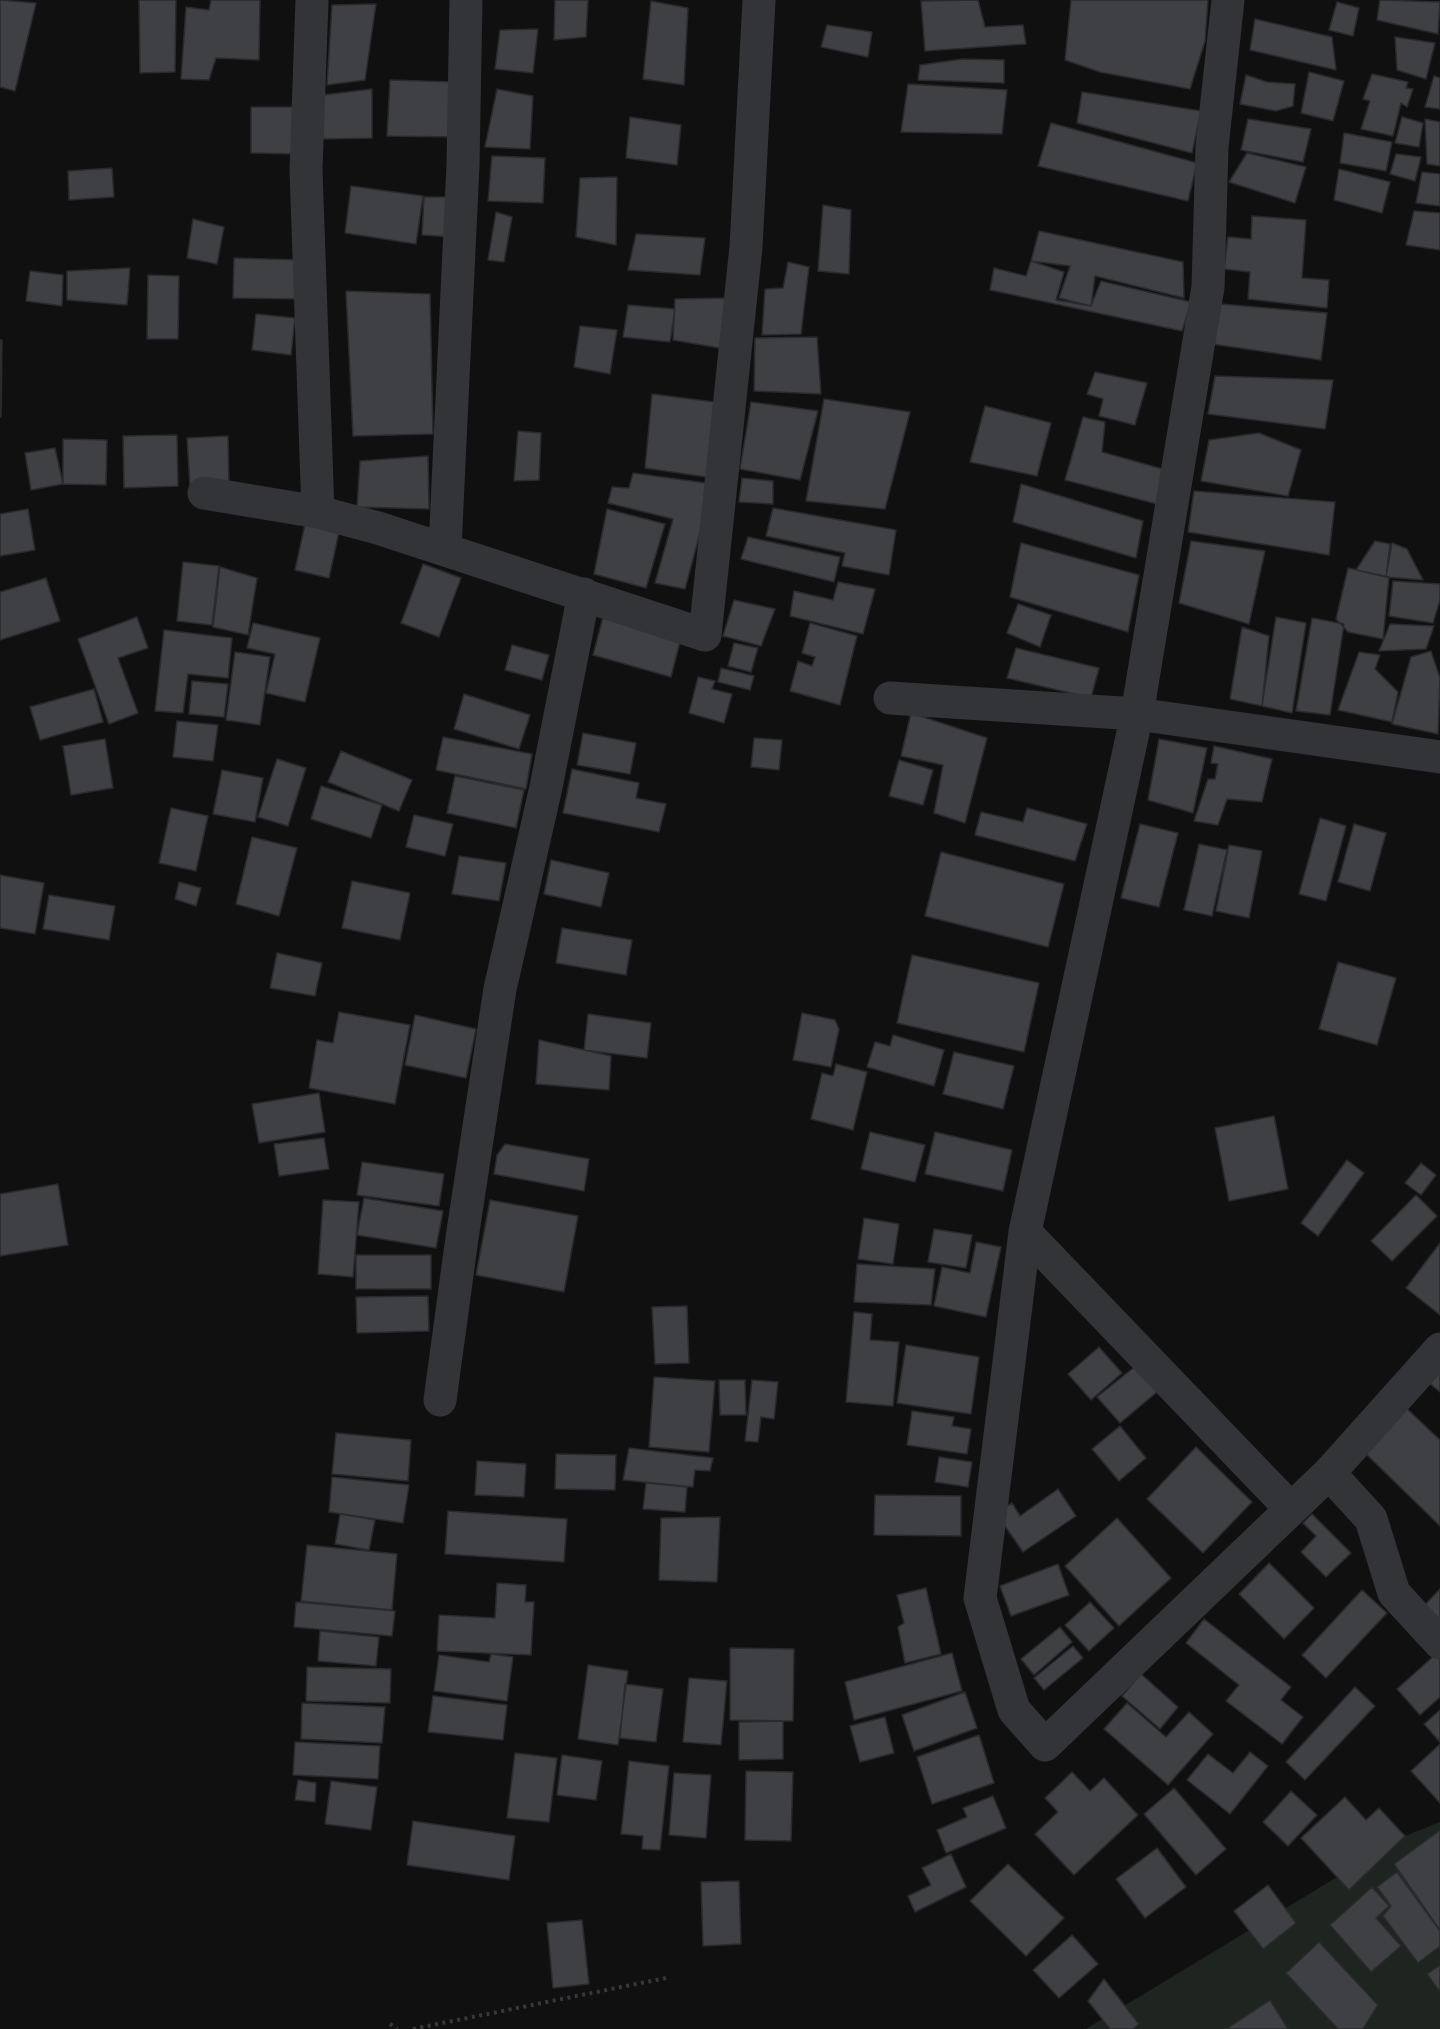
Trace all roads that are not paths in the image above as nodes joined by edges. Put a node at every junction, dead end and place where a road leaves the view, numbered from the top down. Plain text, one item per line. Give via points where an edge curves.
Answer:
1 (312, 0) edge
2 (466, 0) edge
3 (760, 0) edge
4 (1228, 0) edge
5 (204, 493) dead end
6 (318, 512) junction
7 (445, 548) junction
8 (584, 594) junction
9 (890, 698) dead end
10 (1137, 714) junction
11 (1440, 757) edge
12 (1025, 1233) junction
13 (1440, 1348) edge
14 (440, 1400) dead end
15 (1329, 1473) junction
16 (1291, 1509) junction
17 (1440, 1644) edge

1 - 6 street via 306,170
2 - 7 street via 463,165
3 - 8 street via 746,247 705,635
4 - 10 street via 1212,147 1208,287
5 - 6 street
6 - 7 street
7 - 8 street
8 - 14 street via 546,788 500,989
9 - 10 street
10 - 11 street
10 - 12 street
12 - 16 street
12 - 16 street via 980,1598 1014,1710 1045,1745
13 - 15 street
15 - 16 street
15 - 17 street via 1371,1520 1394,1593

